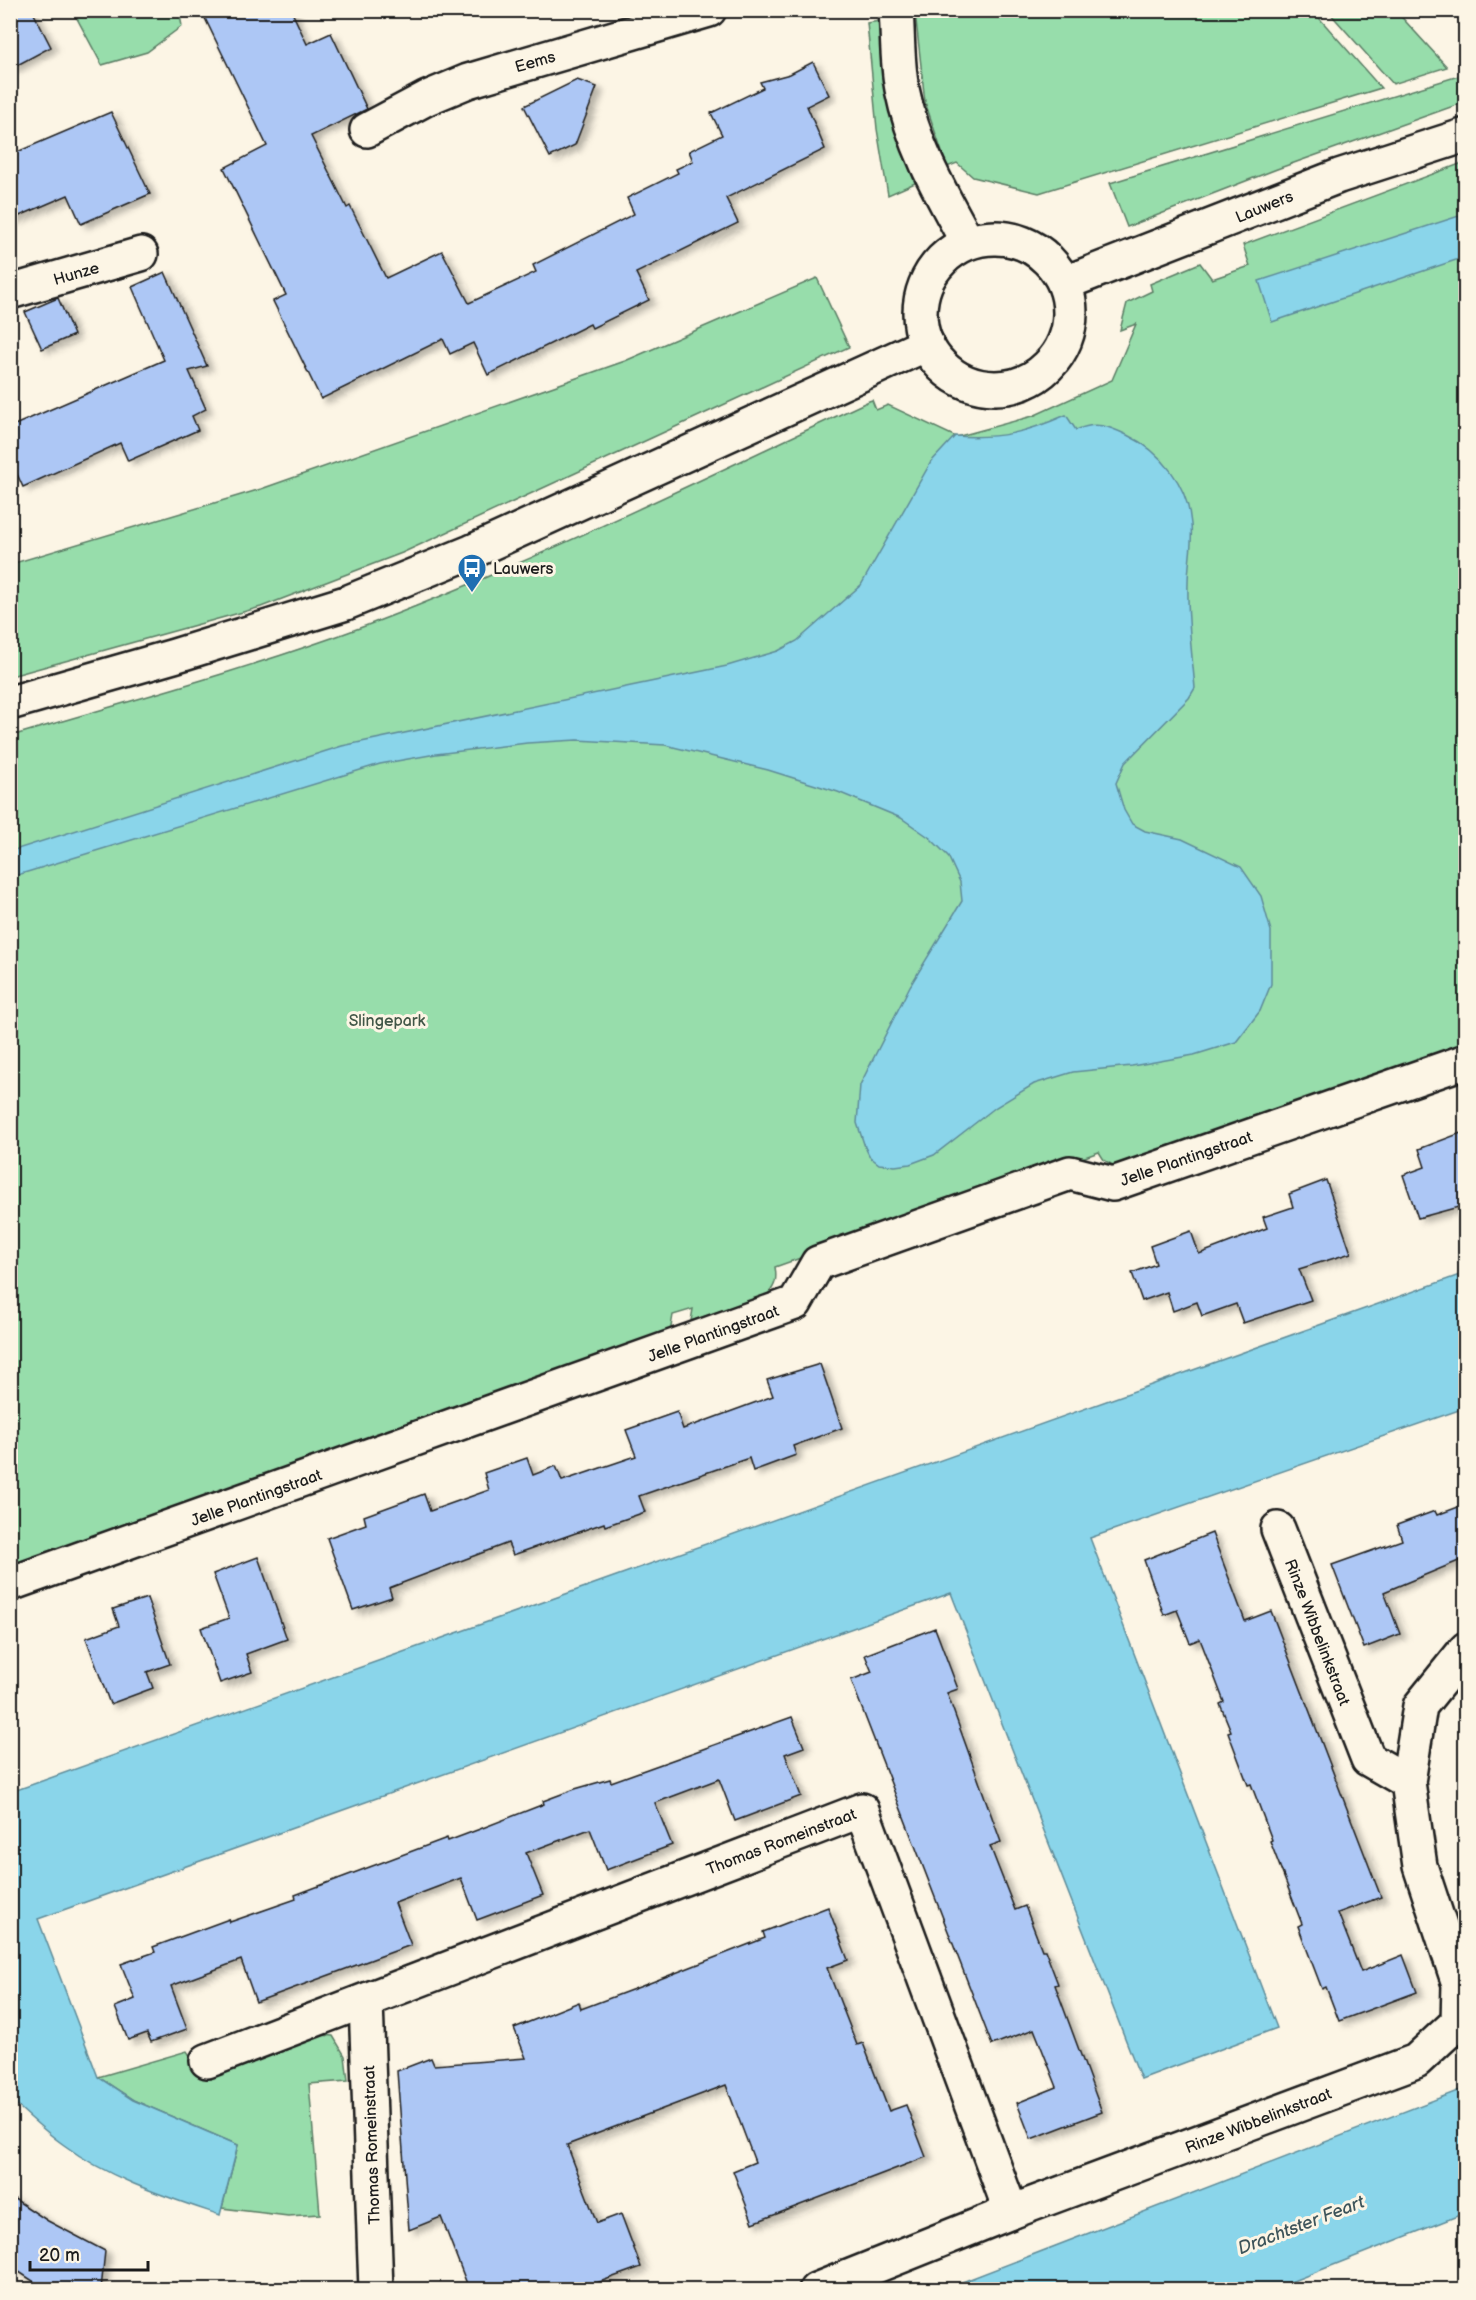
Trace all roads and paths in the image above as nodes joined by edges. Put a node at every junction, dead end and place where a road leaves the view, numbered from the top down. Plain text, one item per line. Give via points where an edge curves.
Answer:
1 (709, 10) edge
2 (896, 10) edge
3 (367, 130) dead end
4 (1466, 135) edge
5 (967, 241) junction
6 (141, 254) dead end
7 (1065, 283) junction
8 (10, 291) edge
9 (927, 344) junction
10 (10, 703) edge
11 (1466, 1061) edge
12 (1278, 1529) dead end
13 (10, 1584) edge
14 (1466, 1649) edge
15 (1408, 1782) junction
16 (366, 2001) junction
17 (207, 2061) dead end
18 (1011, 2212) junction
19 (376, 2289) edge
20 (816, 2289) edge

1 - 3 street, Eems via 468,81
2 - 5 street via 902,88 914,137 934,183
4 - 7 street, Lauwers via 1339,176
5 - 7 street via 993,237 1019,241 1050,260
5 - 9 street via 938,264 925,287 921,303
6 - 8 street, Hunze
7 - 9 street via 1070,300 1070,326 1053,363 1035,378 1010,387 989,388 964,381 942,366
9 - 10 street via 471,552 346,603
11 - 13 street, Jelle Plantingstraat via 1113,1184 1070,1173 818,1263 795,1304
12 - 15 street, Rinze Wibbelinkstraat via 1368,1759
14 - 15 street, Rinze Wibbelinkstraat via 1420,1706
15 - 18 street, Rinze Wibbelinkstraat via 1420,1866 1459,1984 1458,2022 1416,2061
16 - 17 street, Thomas Romeinstraat
16 - 18 street, Thomas Romeinstraat via 862,1810
16 - 19 street, Thomas Romeinstraat
18 - 20 street, Rinze Wibbelinkstraat

